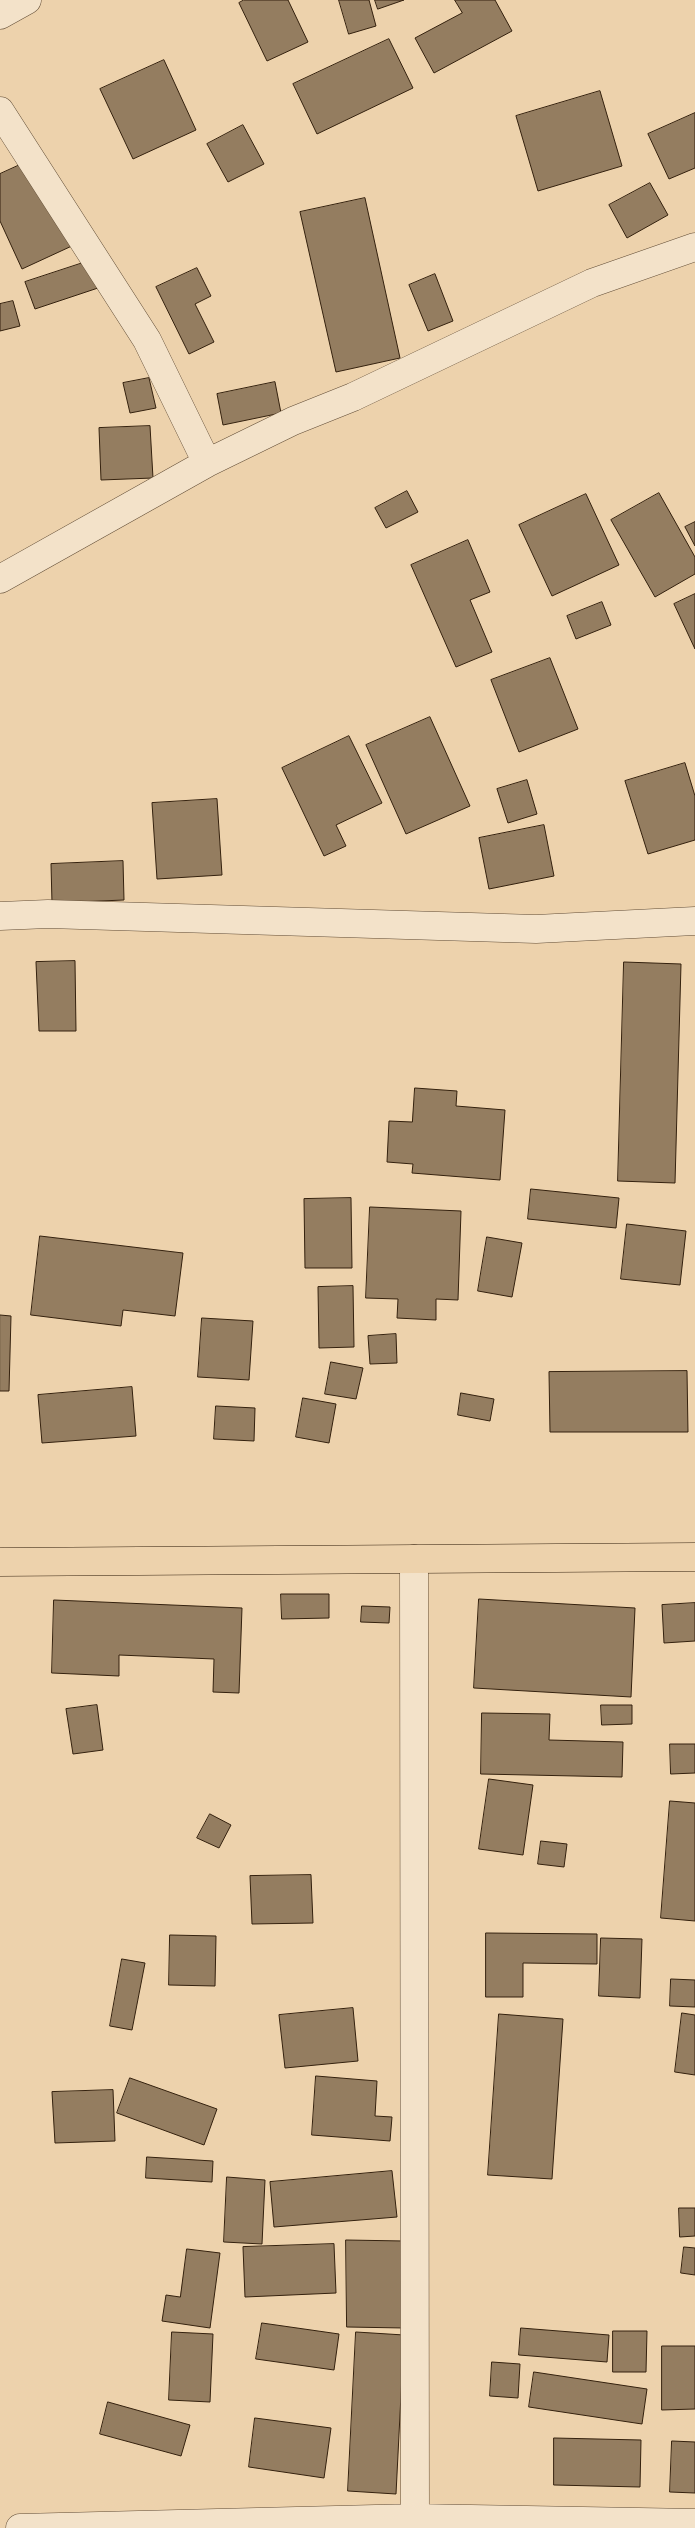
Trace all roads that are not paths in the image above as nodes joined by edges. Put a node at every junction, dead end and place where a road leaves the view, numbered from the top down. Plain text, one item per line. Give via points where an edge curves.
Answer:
1 (27, 0) edge
2 (0, 15) edge
3 (0, 112) edge
4 (695, 246) edge
5 (208, 463) junction
6 (0, 579) edge
7 (0, 916) edge
8 (695, 921) edge
9 (695, 1558) edge
10 (414, 1560) junction
11 (0, 1562) edge
12 (415, 2523) edge
13 (695, 2523) edge
14 (20, 2528) edge

1 - 2 street
3 - 5 street via 147,340
4 - 5 street via 592,283
5 - 6 street
7 - 8 street via 48,914 536,929
9 - 10 main road
10 - 11 main road
10 - 12 street
12 - 13 street
12 - 14 street

